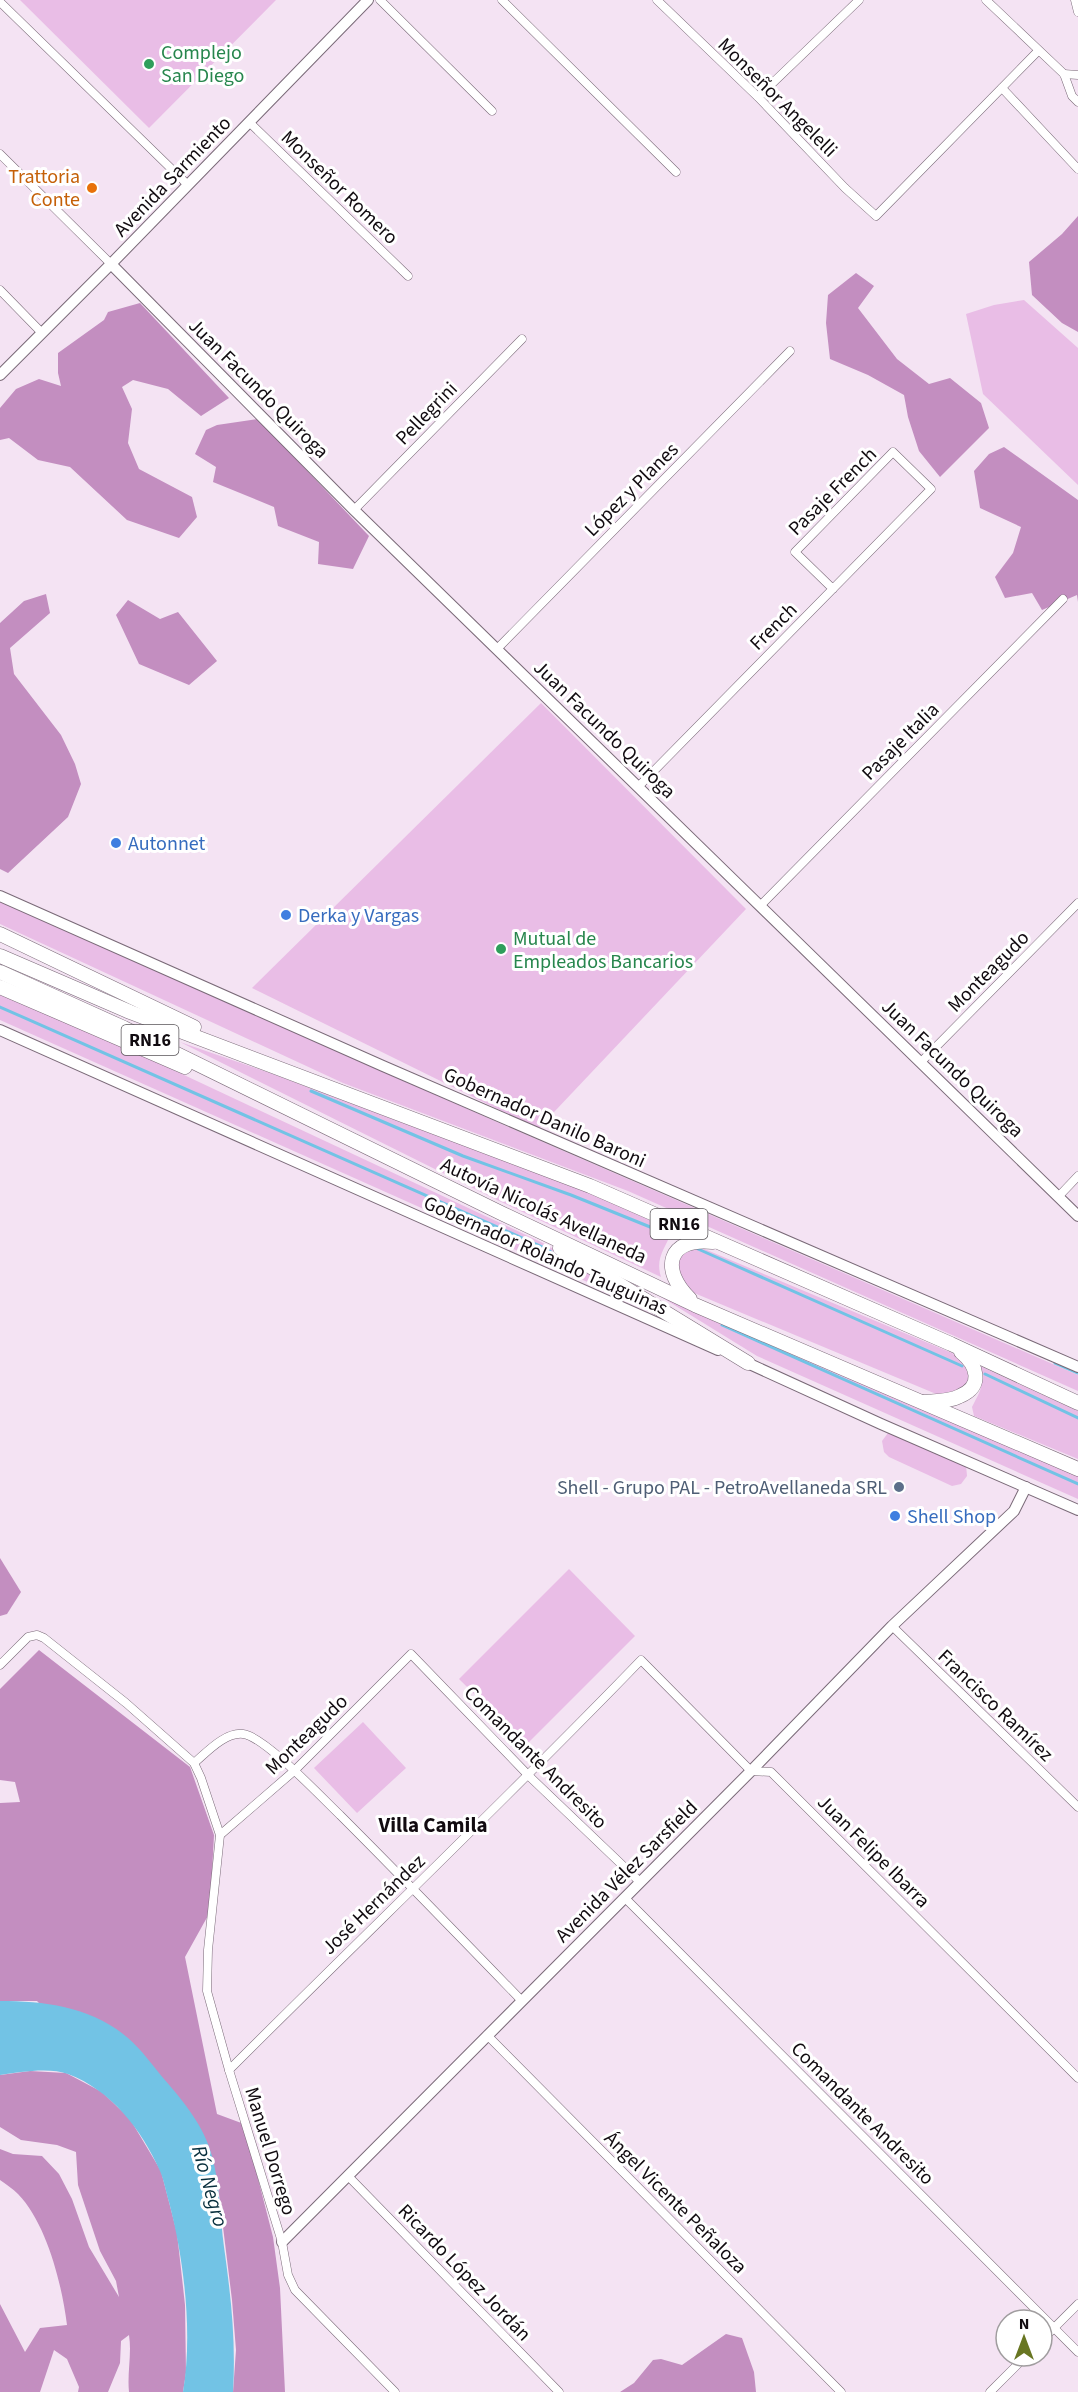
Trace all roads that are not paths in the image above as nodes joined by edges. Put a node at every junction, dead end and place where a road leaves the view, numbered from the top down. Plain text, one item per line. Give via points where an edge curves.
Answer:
1 (368, 0) edge
2 (381, 0) edge
3 (502, 0) edge
4 (657, 0) edge
5 (860, 0) edge
6 (986, 0) edge
7 (1075, 0) edge
8 (0, 2) edge
9 (1078, 12) edge
10 (1038, 51) junction
11 (1064, 74) junction
12 (1078, 75) edge
13 (1002, 88) junction
14 (758, 97) junction
15 (1078, 102) edge
16 (492, 111) dead end
17 (249, 122) junction
18 (0, 154) edge
19 (1078, 169) edge
20 (675, 172) dead end
21 (188, 185) junction
22 (111, 264) junction
23 (408, 276) dead end
24 (0, 290) edge
25 (42, 333) junction
26 (522, 339) dead end
27 (790, 351) dead end
28 (0, 375) edge
29 (931, 489) joint
30 (354, 510) junction
31 (833, 589) junction
32 (1063, 599) dead end
33 (496, 649) junction
34 (638, 786) junction
35 (0, 896) edge
36 (1078, 903) edge
37 (760, 906) junction
38 (0, 934) edge
39 (0, 956) edge
40 (0, 972) edge
41 (0, 987) edge
42 (0, 1030) edge
43 (921, 1062) junction
44 (272, 1064) junction
45 (297, 1112) junction
46 (1078, 1176) edge
47 (1059, 1196) junction
48 (501, 1213) junction
49 (1078, 1216) edge
50 (727, 1244) junction
51 (695, 1305) junction
52 (951, 1344) junction
53 (748, 1363) junction
54 (1078, 1367) edge
55 (921, 1403) junction
56 (1078, 1403) edge
57 (1078, 1469) edge
58 (1026, 1486) junction
59 (1078, 1510) edge
60 (892, 1626) junction
61 (411, 1654) joint
62 (641, 1660) joint
63 (0, 1665) edge
64 (194, 1763) junction
65 (294, 1771) junction
66 (751, 1771) junction
67 (529, 1776) junction
68 (1078, 1808) edge
69 (220, 1835) junction
70 (640, 1882) junction
71 (413, 1887) junction
72 (625, 1898) junction
73 (521, 2000) junction
74 (487, 2035) junction
75 (229, 2070) junction
76 (1078, 2078) edge
77 (348, 2176) junction
78 (282, 2242) junction
79 (1078, 2304) edge
80 (1034, 2308) edge
81 (1054, 2328) joint
82 (1078, 2352) edge
83 (1014, 2368) edge
84 (395, 2392) edge
85 (559, 2392) edge
86 (841, 2392) edge
87 (990, 2392) edge

1 - 17 street, Avenida Sarmiento
2 - 16 street
3 - 20 street
4 - 14 street, Monseñor Angelelli
5 - 14 street
6 - 10 street
7 - 9 street
8 - 21 street
10 - 11 street
10 - 13 street
11 - 12 street
11 - 15 street
13 - 14 street, Monseñor Angelelli via 876,216
13 - 19 street
17 - 21 street, Avenida Sarmiento
17 - 23 street, Monseñor Romero
18 - 22 street
21 - 22 street, Avenida Sarmiento
22 - 25 street, Avenida Sarmiento
22 - 30 street, Juan Facundo Quiroga
24 - 25 street
25 - 28 street, Avenida Sarmiento
26 - 30 street, Pellegrini
27 - 33 street, López y Planes
29 - 31 street, French
29 - 31 street, Pasaje French via 893,452 795,552
30 - 33 street, Juan Facundo Quiroga
31 - 34 street, French
32 - 37 street, Pasaje Italia
33 - 34 street, Juan Facundo Quiroga
34 - 37 street, Juan Facundo Quiroga
35 - 54 street, Gobernador Danilo Baroni
36 - 43 street, Monteagudo
37 - 43 street, Juan Facundo Quiroga
38 - 44 highway
39 - 44 highway, Autovía Nicolás Avellaneda / RN16 via 130,1012
40 - 45 highway, Autovía Nicolás Avellaneda / RN16
41 - 45 highway
42 - 53 street, Gobernador Rolando Tauguinas
43 - 47 street, Juan Facundo Quiroga
44 - 50 highway, Autovía Nicolás Avellaneda / RN16 via 590,1186
45 - 48 highway, Autovía Nicolás Avellaneda / RN16
46 - 47 street
47 - 49 street, Juan Facundo Quiroga
48 - 51 highway, Autovía Nicolás Avellaneda / RN16
48 - 53 highway
50 - 51 highway via 692,1241 675,1254 674,1279
50 - 52 highway, Autovía Nicolás Avellaneda / RN16
51 - 55 highway, Autovía Nicolás Avellaneda / RN16
52 - 55 highway via 971,1360 976,1373 974,1382 960,1397
52 - 56 highway, Autovía Nicolás Avellaneda / RN16
53 - 58 street, Gobernador Rolando Tauguinas
55 - 57 highway, Autovía Nicolás Avellaneda / RN16
58 - 59 street, Gobernador Rolando Tauguinas
58 - 60 street, Avenida Vélez Sarsfield via 1014,1511
60 - 66 street, Avenida Vélez Sarsfield
60 - 68 street, Francisco Ramírez
61 - 65 street, Monteagudo
61 - 67 street, Comandante Andresito
62 - 66 street, Juan Felipe Ibarra
62 - 67 street, José Hernández
63 - 64 street via 28,1637 44,1638
64 - 65 street via 229,1735 240,1733 251,1735
64 - 69 street
65 - 69 street, Monteagudo
65 - 71 street
66 - 70 street, Avenida Vélez Sarsfield
66 - 76 street, Juan Felipe Ibarra via 771,1772
67 - 70 street, Comandante Andresito
67 - 71 street, José Hernández
69 - 75 street via 207,1991
70 - 72 street, Avenida Vélez Sarsfield
71 - 73 street
71 - 75 street, José Hernández
72 - 73 street, Avenida Vélez Sarsfield
72 - 80 street, Comandante Andresito
73 - 74 street, Avenida Vélez Sarsfield
74 - 77 street, Avenida Vélez Sarsfield
74 - 86 street, Ángel Vicente Peñaloza
75 - 78 street, Manuel Dorrego
77 - 78 street, Avenida Vélez Sarsfield
77 - 85 street, Ricardo López Jordán
78 - 84 street via 295,2290
79 - 81 street
81 - 82 street, Comandante Andresito
83 - 87 street

